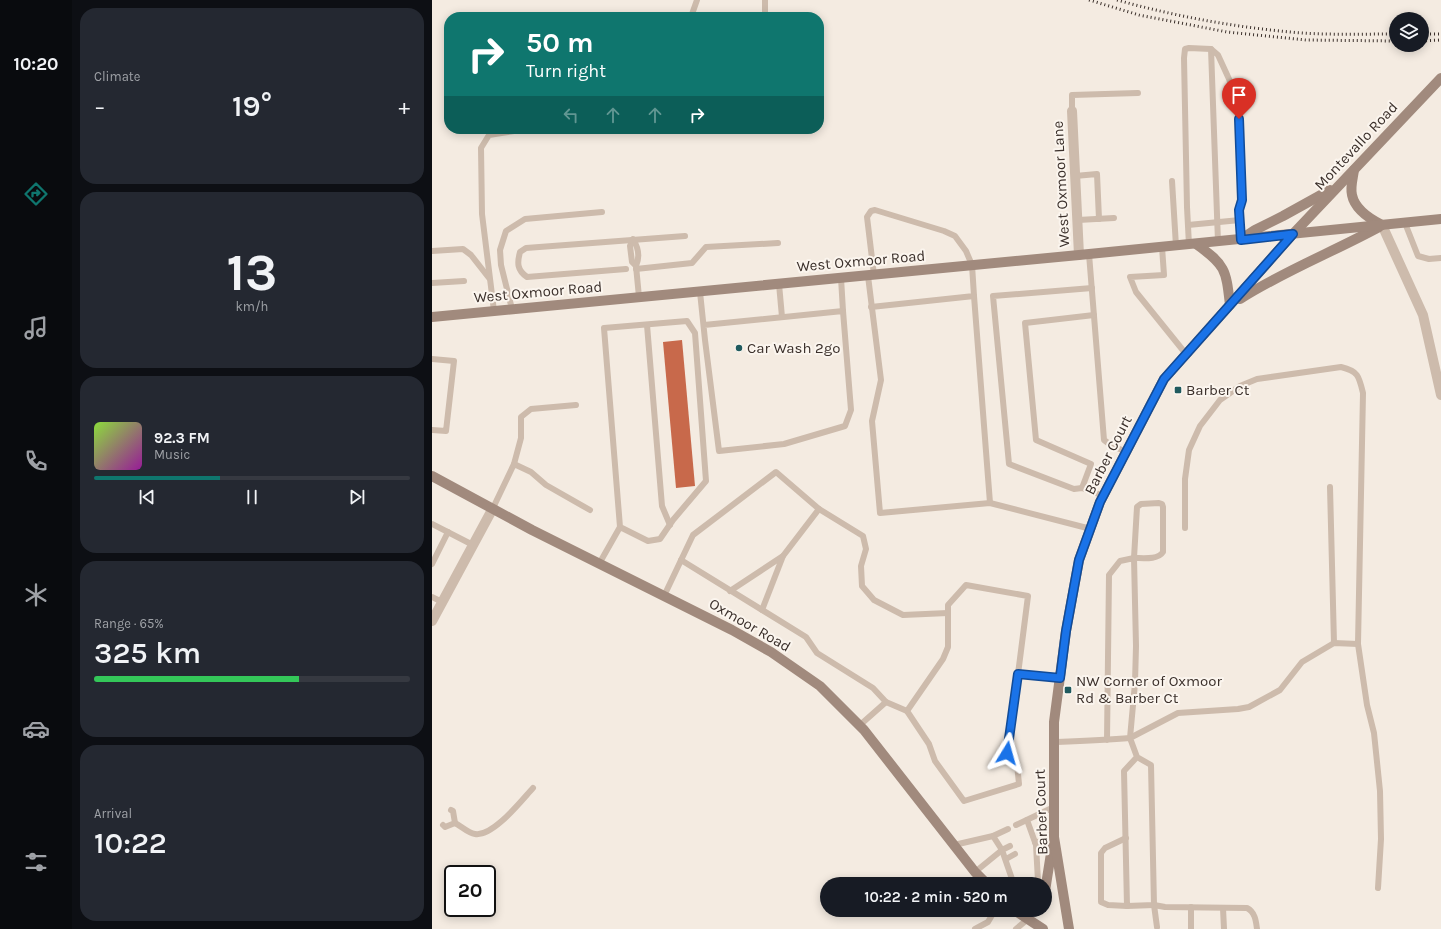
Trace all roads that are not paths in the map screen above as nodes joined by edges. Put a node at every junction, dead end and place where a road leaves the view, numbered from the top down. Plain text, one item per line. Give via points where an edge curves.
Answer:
1 (697, 0) edge
2 (765, 0) edge
3 (693, 12) edge
4 (765, 12) edge
5 (1211, 49) junction
6 (1441, 78) edge
7 (1138, 93) dead end
8 (1072, 111) joint
9 (495, 134) edge
10 (1354, 170) junction
11 (1075, 176) junction
12 (1172, 181) dead end
13 (1339, 186) junction
14 (602, 212) dead end
15 (1114, 218) dead end
16 (1099, 219) junction
17 (1441, 219) edge
18 (1078, 220) junction
19 (1240, 220) junction
20 (1217, 222) junction
21 (1405, 223) junction
22 (1188, 225) junction
23 (1382, 225) junction
24 (1293, 234) junction
25 (685, 236) dead end
26 (633, 239) junction
27 (1241, 240) junction
28 (1218, 242) junction
29 (778, 244) dead end
30 (1193, 244) junction
31 (1176, 246) junction
32 (1162, 247) junction
33 (486, 248) junction
34 (500, 250) junction
35 (432, 251) edge
36 (1084, 255) junction
37 (1441, 258) edge
38 (972, 266) junction
39 (636, 267) junction
40 (626, 269) dead end
41 (871, 275) junction
42 (490, 278) junction
43 (841, 278) junction
44 (464, 280) dead end
45 (432, 283) edge
46 (779, 284) junction
47 (1092, 288) junction
48 (700, 292) junction
49 (974, 296) junction
50 (639, 298) junction
51 (1230, 305) junction
52 (871, 307) junction
53 (512, 310) junction
54 (494, 311) junction
55 (843, 311) junction
56 (1094, 315) junction
57 (432, 317) edge
58 (782, 317) junction
59 (647, 325) junction
60 (704, 325) junction
61 (1186, 354) junction
62 (432, 359) edge
63 (1438, 371) edge
64 (1441, 395) edge
65 (576, 405) dead end
66 (432, 430) edge
67 (1127, 452) junction
68 (514, 464) junction
69 (432, 476) edge
70 (1330, 487) dead end
71 (1082, 488) junction
72 (1104, 496) junction
73 (990, 503) junction
74 (493, 508) junction
75 (819, 509) junction
76 (590, 510) dead end
77 (432, 524) edge
78 (670, 525) junction
79 (620, 527) junction
80 (1091, 528) junction
81 (1185, 528) dead end
82 (448, 532) junction
83 (473, 545) junction
84 (783, 556) junction
85 (1134, 558) junction
86 (681, 560) junction
87 (432, 564) edge
88 (599, 564) junction
89 (730, 591) junction
90 (664, 596) junction
91 (432, 597) edge
92 (442, 602) junction
93 (762, 610) junction
94 (948, 613) junction
95 (432, 622) edge
96 (1334, 643) junction
97 (1358, 644) junction
98 (1018, 674) junction
99 (1060, 678) junction
100 (886, 702) junction
101 (907, 711) junction
102 (860, 726) junction
103 (1130, 738) junction
104 (1107, 740) junction
105 (1054, 742) junction
106 (1137, 757) junction
107 (533, 788) dead end
108 (1054, 807) junction
109 (451, 810) dead end
110 (1027, 820) junction
111 (455, 823) junction
112 (444, 825) dead end
113 (1016, 825) dead end
114 (1008, 829) dead end
115 (993, 836) junction
116 (1126, 838) junction
117 (1053, 839) junction
118 (1032, 842) junction
119 (954, 844) junction
120 (1010, 846) dead end
121 (1002, 850) junction
122 (1015, 854) dead end
123 (1006, 859) junction
124 (974, 872) junction
125 (979, 877) edge
126 (1011, 877) edge
127 (1037, 877) edge
128 (1047, 877) edge
129 (1378, 888) dead end
130 (1154, 905) junction
131 (1127, 906) junction
132 (1191, 907) junction
133 (1223, 908) junction
134 (991, 917) edge
135 (1025, 917) edge
136 (1028, 919) junction
137 (1157, 927) dead end
138 (975, 929) edge
139 (1016, 929) edge
140 (1043, 929) edge
141 (1070, 929) edge
142 (1191, 929) edge
143 (1224, 929) edge
144 (1257, 929) edge

1 - 3 lane
2 - 4 lane
5 - 19 lane via 1218,55 1238,104 1242,200
5 - 20 lane
5 - 22 lane via 1189,48 1184,52
6 - 10 main road, Montevallo Road
7 - 8 lane via 1072,96
8 - 11 street, West Oxmoor Lane
9 - 33 lane via 489,135 481,148 482,214
10 - 13 main road, Montevallo Road
10 - 23 main road via 1351,188 1354,201 1371,220
11 - 16 lane via 1097,174
11 - 18 street, West Oxmoor Lane
12 - 31 lane
13 - 24 main road, Montevallo Road
13 - 27 main road via 1255,230
14 - 34 lane via 525,218 506,231
15 - 16 lane
16 - 18 lane
17 - 21 main road, West Oxmoor Road
18 - 36 street, West Oxmoor Lane
19 - 20 lane
19 - 27 lane
20 - 22 lane
20 - 28 lane
21 - 23 main road, West Oxmoor Road
21 - 37 lane via 1418,256 1429,259
22 - 30 lane
23 - 24 main road, West Oxmoor Road
23 - 51 main road via 1263,285
23 - 63 street via 1423,315
24 - 27 main road, West Oxmoor Road
24 - 51 main road, Barber Court
25 - 26 lane
26 - 39 lane via 637,245
26 - 40 lane via 526,248 520,252 517,262 527,277
27 - 28 main road, West Oxmoor Road
28 - 30 main road, West Oxmoor Road
29 - 39 lane via 706,247 692,263
30 - 31 main road, West Oxmoor Road
30 - 51 main road via 1222,265 1227,278
31 - 32 main road, West Oxmoor Road
32 - 36 main road, West Oxmoor Road
32 - 61 lane via 1164,275 1130,277 1136,292
33 - 34 lane
33 - 42 lane
34 - 53 lane
35 - 42 lane via 463,249
36 - 38 main road, West Oxmoor Road
36 - 47 lane
38 - 41 main road, West Oxmoor Road
38 - 41 lane via 966,251 955,236 944,230 875,210 867,217
38 - 49 lane
39 - 50 lane
41 - 43 main road, West Oxmoor Road
41 - 52 lane
42 - 54 lane
43 - 46 main road, West Oxmoor Road
43 - 55 lane
44 - 45 lane
46 - 48 main road, West Oxmoor Road
46 - 58 lane
47 - 56 lane
47 - 71 lane via 993,296 1009,464 1074,489
48 - 50 main road, West Oxmoor Road
48 - 60 lane
49 - 52 lane
49 - 73 lane
50 - 53 main road, West Oxmoor Road
51 - 61 main road, Barber Court
52 - 73 lane via 880,380 872,421 880,513
53 - 54 main road, West Oxmoor Road
54 - 57 main road, West Oxmoor Road
55 - 58 lane
55 - 60 lane via 851,410 845,426 784,444 733,450 719,451
56 - 67 lane via 1104,440
56 - 71 lane via 1025,323 1036,440 1091,464
58 - 60 lane
59 - 78 lane via 662,506
59 - 78 lane via 687,321 695,333 706,481
59 - 79 lane via 604,328
61 - 67 main road, Barber Court via 1164,379
62 - 66 lane via 454,361 446,431
63 - 64 street
65 - 68 lane via 531,409 521,417 522,438
67 - 72 main road, Barber Court
68 - 74 lane
68 - 76 lane
69 - 74 main road, Oxmoor Road
70 - 96 lane
71 - 72 lane
72 - 80 main road, Barber Court
73 - 80 lane
74 - 83 street
74 - 88 main road, Oxmoor Road
75 - 84 lane
75 - 86 lane via 776,472 693,535
75 - 94 lane via 863,536 866,549 862,566 862,586 874,600 903,615
77 - 82 lane
78 - 79 lane via 660,539 648,541
79 - 88 lane
80 - 99 main road, Barber Court via 1079,560
81 - 97 lane via 1185,479 1189,450 1200,426 1220,400 1240,386 1257,379 1341,367 1352,370 1360,378 1363,392
82 - 83 lane
82 - 87 lane
83 - 92 street
84 - 89 lane
84 - 93 lane
85 - 85 lane via 1157,557 1163,552 1162,504 1141,504 1137,507
85 - 103 lane via 1136,676
85 - 104 lane via 1120,560 1109,575
86 - 89 lane
86 - 90 lane
88 - 90 main road, Oxmoor Road
89 - 93 lane
90 - 102 main road, Oxmoor Road via 771,652 820,686
91 - 92 lane
92 - 95 street
93 - 100 lane via 806,637 817,653 873,688
94 - 98 lane via 948,604 966,585 1028,596
94 - 101 lane via 948,647 944,659
96 - 97 lane
96 - 103 lane via 1302,662 1280,690 1249,707 1178,713
97 - 129 lane via 1367,706 1374,733 1380,791
98 - 99 lane
98 - 101 lane via 1007,753 1017,764 1019,784 964,801 935,761 929,744
99 - 105 main road, Barber Court
100 - 101 lane
100 - 102 lane
102 - 119 main road, Oxmoor Road
103 - 104 lane
103 - 106 lane
104 - 105 lane
105 - 108 main road, Barber Court
106 - 116 lane via 1124,771
106 - 130 lane via 1151,765
107 - 111 lane via 485,834 474,834
108 - 110 lane
108 - 117 main road, Barber Court
109 - 111 lane
110 - 113 lane
110 - 118 lane
111 - 112 lane
114 - 115 lane
115 - 119 lane
115 - 121 lane
116 - 131 lane
116 - 131 lane via 1105,848 1101,853 1101,898 1102,902 1108,905
117 - 118 lane
117 - 128 main road
117 - 141 main road, Barber Court
118 - 127 lane
119 - 124 main road, Oxmoor Road
120 - 121 lane
121 - 123 lane
121 - 124 lane
122 - 123 lane
123 - 126 lane
124 - 125 main road, Oxmoor Road
130 - 131 lane
130 - 132 lane
130 - 137 lane
132 - 133 lane
132 - 142 lane
133 - 143 lane
133 - 144 lane via 1251,910
134 - 138 lane via 988,922
135 - 136 main road
136 - 139 lane
136 - 140 main road

